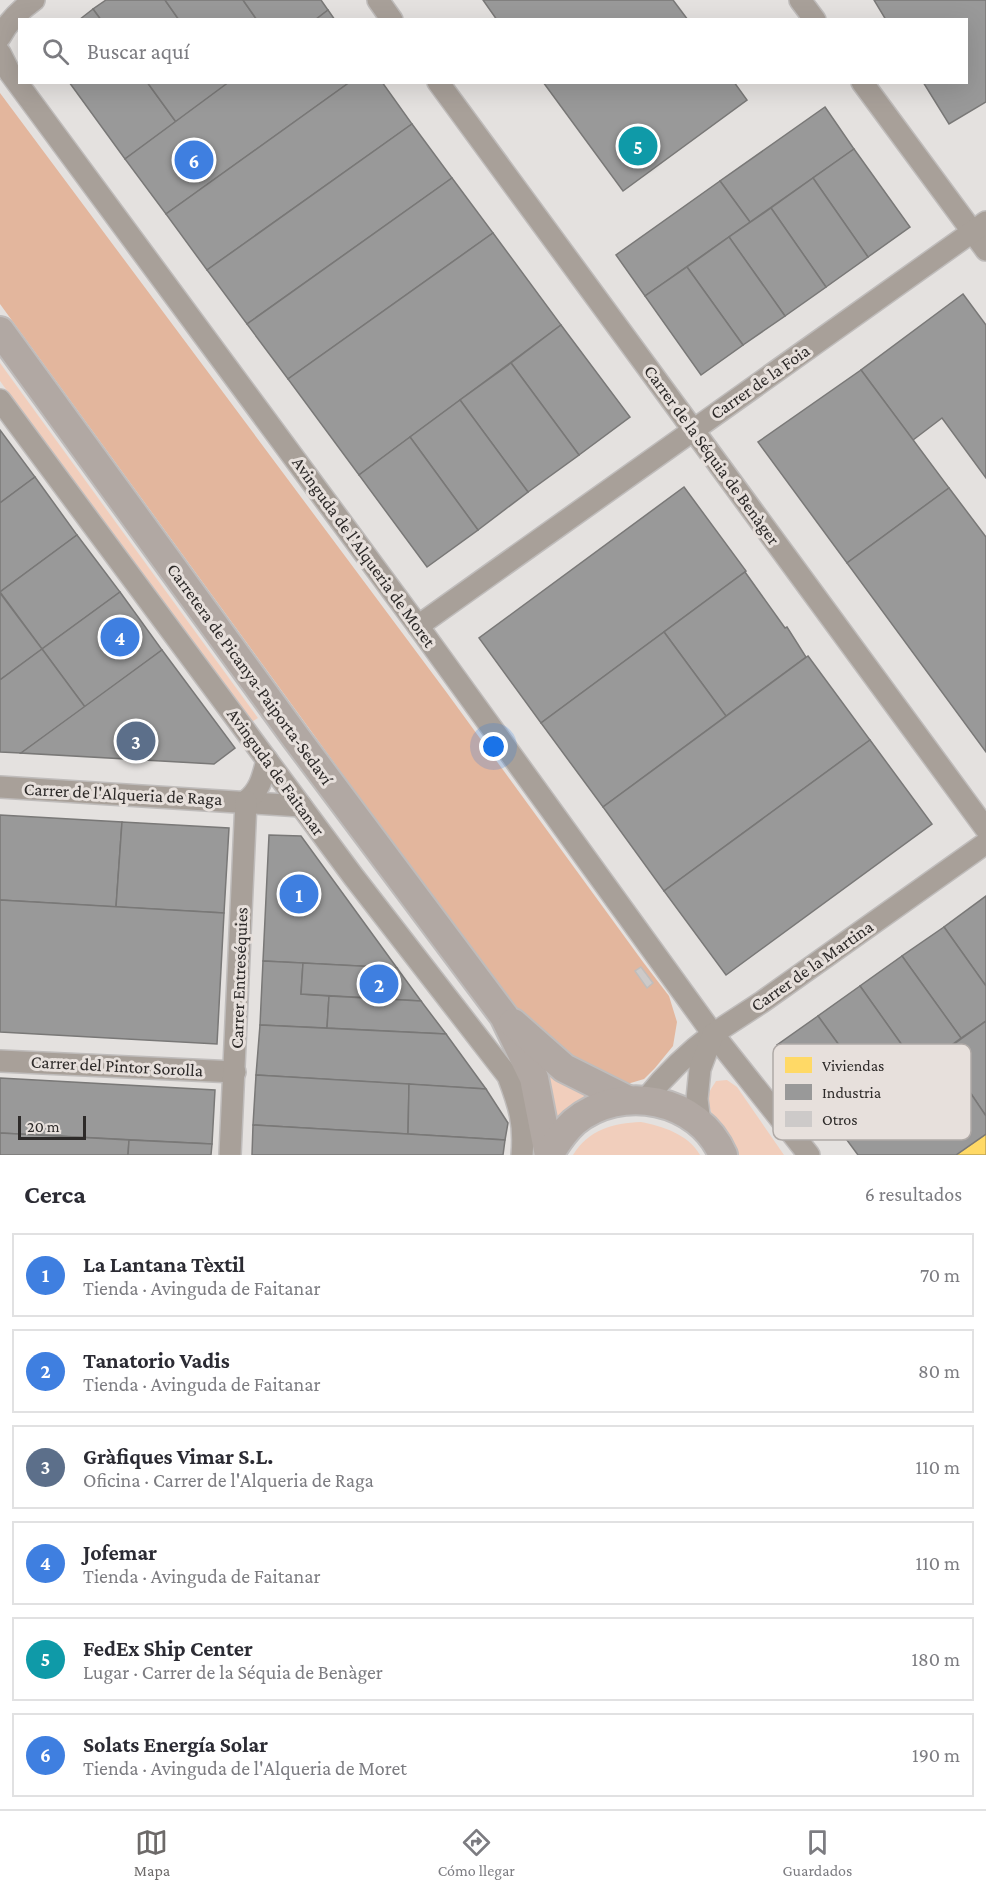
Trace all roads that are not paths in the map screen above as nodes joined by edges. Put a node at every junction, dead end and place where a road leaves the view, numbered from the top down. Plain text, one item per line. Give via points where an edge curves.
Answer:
1 (34, 0) edge
2 (378, 0) edge
3 (801, 0) edge
4 (391, 18) edge
5 (814, 18) edge
6 (0, 37) edge
7 (0, 52) edge
8 (18, 84) edge
9 (18, 84) edge
10 (439, 84) edge
11 (864, 84) edge
12 (979, 227) edge
13 (986, 250) edge
14 (0, 330) edge
15 (0, 400) edge
16 (693, 429) junction
17 (418, 626) junction
18 (267, 760) junction
19 (0, 787) edge
20 (246, 801) junction
21 (301, 806) junction
22 (986, 829) edge
23 (986, 843) edge
24 (504, 1016) junction
25 (713, 1034) junction
26 (0, 1061) edge
27 (235, 1072) junction
28 (636, 1100) junction
29 (773, 1110) edge
30 (700, 1123) junction
31 (797, 1140) edge
32 (230, 1155) edge
33 (522, 1155) edge
34 (549, 1155) edge
35 (723, 1155) edge
36 (809, 1155) edge

1 - 6 street via 5,26
2 - 4 street
3 - 5 street
7 - 8 street, Avinguda de l'Alqueria de Moret
9 - 17 street, Avinguda de l'Alqueria de Moret
10 - 16 street, Carrer de la Séquia de Benàger
11 - 12 street
12 - 13 street
12 - 16 street, Carrer de la Foia
14 - 24 main road, Carretera de Picanya-Paiporta-Sedaví via 296,738
15 - 18 street, Avinguda de Faitanar
16 - 17 street, Carrer de la Foia
16 - 22 street, Carrer de la Séquia de Benàger
17 - 25 street, Avinguda de l'Alqueria de Moret
18 - 20 street via 262,780
18 - 21 street, Avinguda de Faitanar
19 - 20 street, Carrer de l'Alqueria de Raga
20 - 21 street, Carrer de l'Alqueria de Raga
20 - 27 street, Carrer Entreséquies
21 - 33 street, Avinguda de Faitanar via 508,1076 520,1110
23 - 25 street, Carrer de la Martina
24 - 28 main road, Carretera de Picanya-Paiporta-Sedaví via 564,1068
24 - 34 main road, Carretera de Picanya-Paiporta-Sedaví via 534,1078
25 - 28 street
25 - 29 street, Avinguda de l'Alqueria de Moret
25 - 30 street via 700,1069
26 - 27 street, Carrer del Pintor Sorolla
27 - 32 street, Carrer Entreséquies
28 - 30 main road, Carretera de Picanya-Paiporta-Sedaví via 665,1104
28 - 34 main road via 599,1107 575,1122
30 - 35 main road
31 - 36 street, Avinguda de l'Alqueria de Moret

